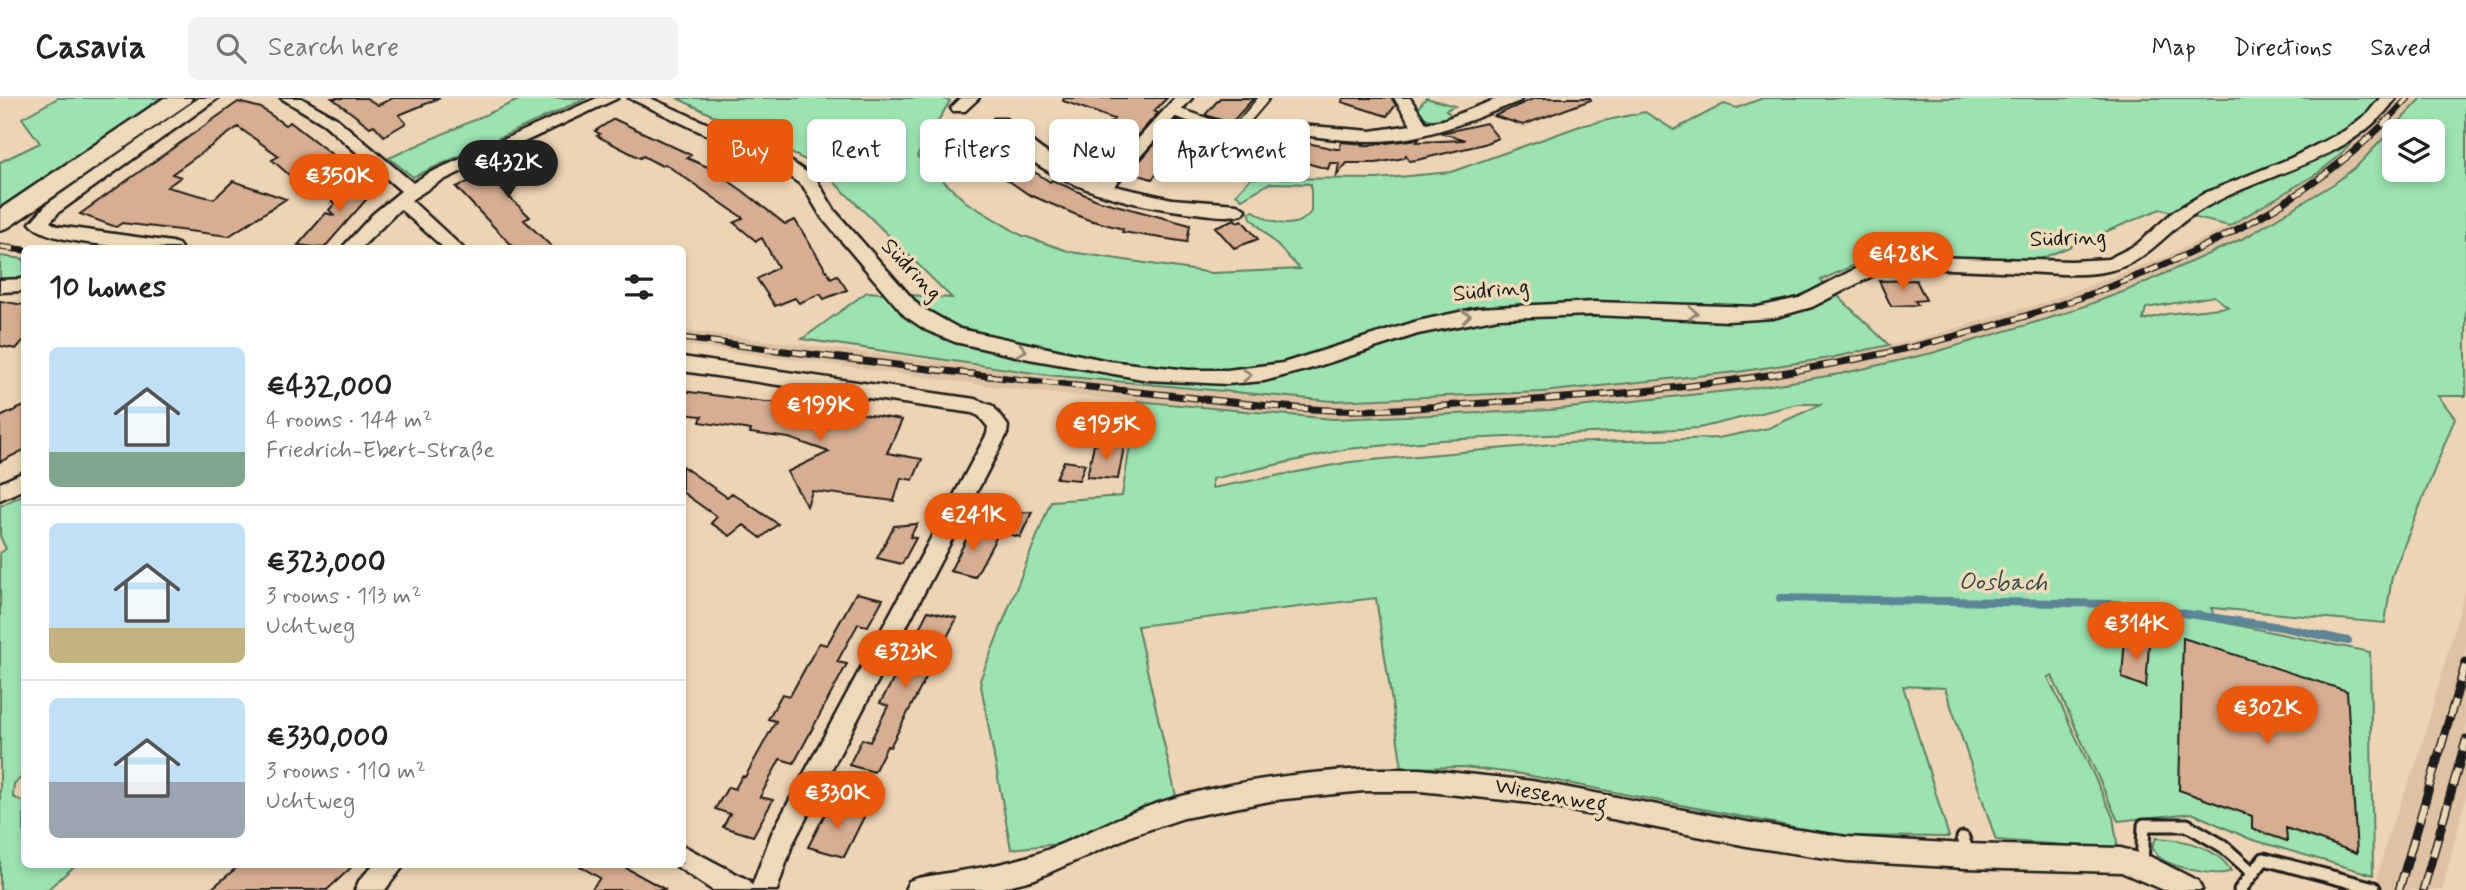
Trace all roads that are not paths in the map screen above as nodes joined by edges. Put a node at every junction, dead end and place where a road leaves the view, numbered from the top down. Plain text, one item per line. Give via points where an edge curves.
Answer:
1 (180, 98) edge
2 (210, 98) edge
3 (289, 98) edge
4 (610, 98) edge
5 (637, 98) edge
6 (1184, 98) edge
7 (1264, 98) edge
8 (1402, 98) edge
9 (1514, 98) edge
10 (2388, 98) edge
11 (1172, 111) junction
12 (1196, 119) edge
13 (1246, 119) edge
14 (1422, 129) junction
15 (1310, 131) edge
16 (1035, 155) edge
17 (1102, 188) junction
18 (406, 195) junction
19 (1237, 210) dead end
20 (0, 221) edge
21 (151, 245) edge
22 (354, 245) edge
23 (451, 245) edge
24 (21, 285) edge
25 (0, 286) edge
26 (686, 365) edge
27 (21, 482) edge
28 (0, 492) edge
29 (686, 860) edge
30 (2142, 866) junction
31 (388, 868) edge
32 (2253, 873) junction
33 (2350, 886) edge
34 (2374, 888) dead end
35 (368, 890) edge
36 (741, 890) edge
37 (764, 890) edge
38 (918, 890) edge
39 (2189, 890) edge
40 (2240, 890) edge

1 - 20 main road
2 - 21 street via 39,223 52,231
3 - 18 street via 330,121
4 - 18 street via 448,171
5 -> 10 street, Südring via 783,164 810,183 828,214 912,311 933,325 955,335 1039,354 1182,375 1263,374 1454,317 1574,308 1772,312 1804,305 1875,266 1895,262 2110,265 2151,245 2173,219 2201,202 2269,175 2341,138 2366,122
6 - 11 street
7 - 13 lane
8 - 14 street
9 - 14 street
11 - 12 lane
11 - 17 street
14 - 15 street via 1371,135
16 - 17 street
17 - 19 street via 1165,205
18 - 22 street
18 - 23 street
24 - 25 street
26 - 37 street via 975,406 998,426 781,841
27 - 28 street
29 - 36 street
30 - 32 lane via 2144,825 2187,825 2223,846
30 - 38 street, Wiesenweg via 2122,860 1966,847 1905,855 1806,844 1509,787 1363,780 1288,787 1202,804 1130,824 1021,871
30 - 39 street, Wiesenweg
31 - 35 street
32 - 33 lane via 2264,859
32 - 40 lane
33 - 34 lane

